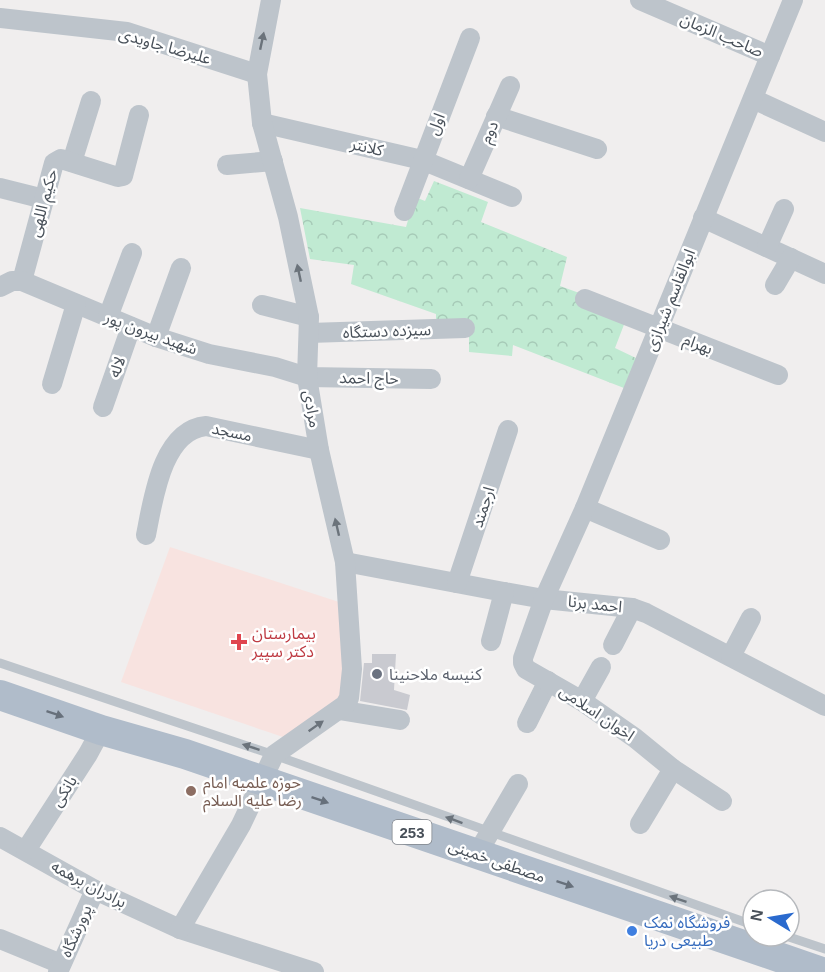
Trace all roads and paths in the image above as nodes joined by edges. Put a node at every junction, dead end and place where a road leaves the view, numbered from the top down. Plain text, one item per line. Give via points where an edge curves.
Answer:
1 (271, 0) edge
2 (640, 0) edge
3 (794, 0) edge
4 (0, 18) edge
5 (470, 38) dead end
6 (770, 56) junction
7 (257, 74) junction
8 (510, 86) dead end
9 (753, 99) junction
10 (91, 102) dead end
11 (139, 115) dead end
12 (496, 116) junction
13 (262, 123) junction
14 (825, 132) edge
15 (597, 149) dead end
16 (422, 160) junction
17 (273, 161) junction
18 (72, 162) junction
19 (227, 165) dead end
20 (469, 179) junction
21 (0, 188) edge
22 (512, 197) dead end
23 (44, 199) junction
24 (784, 209) dead end
25 (404, 211) dead end
26 (703, 218) junction
27 (767, 247) junction
28 (132, 253) dead end
29 (791, 258) junction
30 (181, 268) dead end
31 (825, 274) edge
32 (22, 281) junction
33 (775, 285) dead end
34 (0, 287) edge
35 (585, 299) dead end
36 (76, 304) junction
37 (262, 305) dead end
38 (108, 317) junction
39 (309, 325) junction
40 (131, 327) junction
41 (465, 328) dead end
42 (658, 329) junction
43 (156, 337) junction
44 (778, 375) dead end
45 (307, 377) junction
46 (431, 379) dead end
47 (52, 384) dead end
48 (103, 406) dead end
49 (508, 430) dead end
50 (319, 450) junction
51 (585, 508) junction
52 (146, 535) dead end
53 (660, 540) dead end
54 (345, 562) junction
55 (457, 583) junction
56 (504, 592) junction
57 (544, 599) junction
58 (632, 608) junction
59 (751, 618) dead end
60 (491, 641) dead end
61 (613, 645) dead end
62 (731, 656) junction
63 (0, 663) edge
64 (601, 667) dead end
65 (548, 681) junction
66 (0, 695) edge
67 (582, 701) junction
68 (825, 706) edge
69 (339, 710) junction
70 (400, 720) dead end
71 (527, 723) dead end
72 (101, 730) junction
73 (268, 768) junction
74 (673, 769) junction
75 (518, 784) dead end
76 (722, 801) dead end
77 (640, 824) dead end
78 (0, 837) edge
79 (483, 843) junction
80 (26, 850) junction
81 (94, 890) junction
82 (741, 921) edge
83 (180, 928) junction
84 (0, 939) edge
85 (801, 941) edge
86 (825, 949) edge
87 (59, 968) edge
88 (823, 971) edge
89 (314, 972) edge

7 -> 1 street, مرادی
2 - 6 street, صاحب الزمان
3 - 6 street, ابوالقاسم شیرازی
4 - 7 street, علیرضا جاویدی via 127,32
5 - 16 street, اول
6 - 9 street, ابوالقاسم شیرازی
7 - 13 street, مرادی
8 - 12 street, دوم
9 - 14 street
9 - 26 street, ابوالقاسم شیرازی
10 - 18 street
11 - 18 street, حکیم اللهی via 123,176
12 - 15 street
12 - 20 street, دوم
13 - 16 street, کلانتر
13 - 17 street, مرادی
16 - 20 street, کلانتر
16 - 25 street, اول
17 - 19 street
39 -> 17 street, مرادی
18 - 23 street, حکیم اللهی via 61,159 54,163
20 - 22 street, کلانتر
21 - 23 street
23 - 32 street, حکیم اللهی
24 - 27 street
26 - 27 street
26 - 42 street, ابوالقاسم شیرازی
27 - 29 street
28 - 38 street
29 - 31 street
29 - 33 street
30 - 43 street
32 - 34 street
32 - 36 street, شهید بیرون پور
35 - 42 street, بهرام
36 - 38 street, شهید بیرون پور
36 - 47 street
37 - 39 street, سیزده دستگاه
38 - 40 street, شهید بیرون پور
39 - 41 street, سیزده دستگاه
39 - 45 street, مرادی
40 - 43 street, شهید بیرون پور
40 - 48 street, لاله
42 - 44 street, بهرام
42 - 51 street, ابوالقاسم شیرازی
43 - 45 street, شهید بیرون پور via 193,350
45 - 46 street, حاج احمد
45 - 50 street, مرادی
49 - 55 street, ارجمند
50 - 52 street, مسجد via 195,427 172,448 161,471
54 -> 50 street, مرادی
51 - 53 street
51 - 57 street, ابوالقاسم شیرازی
54 - 55 street, احمد برنا
54 - 69 street, مرادی via 352,669 349,698
55 - 56 street, احمد برنا
56 - 57 street, احمد برنا
56 - 60 street
57 - 58 street, احمد برنا
57 - 65 street, اخوان اسلامی via 523,663 526,669
58 - 61 street
58 - 62 street, احمد برنا
59 - 62 street
62 - 68 street, احمد برنا
73 -> 63 lane
64 - 67 street
65 - 67 street, اخوان اسلامی
65 - 71 street
66 -> 72 main road, مصطفی خمینی / 253
67 - 74 street, اخوان اسلامی
69 - 70 street
73 -> 69 street
72 - 73 main road, مصطفی خمینی / 253 via 185,754
72 - 80 street, بانکی
73 - 79 main road, مصطفی خمینی / 253
73 - 83 street via 241,825
74 - 76 street
74 - 77 street
75 - 79 street
78 - 80 street, برادران برهمه
82 -> 79 lane
79 -> 88 main road, مصطفی خمینی / 253
80 - 81 street, برادران برهمه
81 - 83 street, برادران برهمه
81 - 87 street, پرورشگاه
83 - 89 street, برادران برهمه
84 - 87 street
85 - 86 lane

